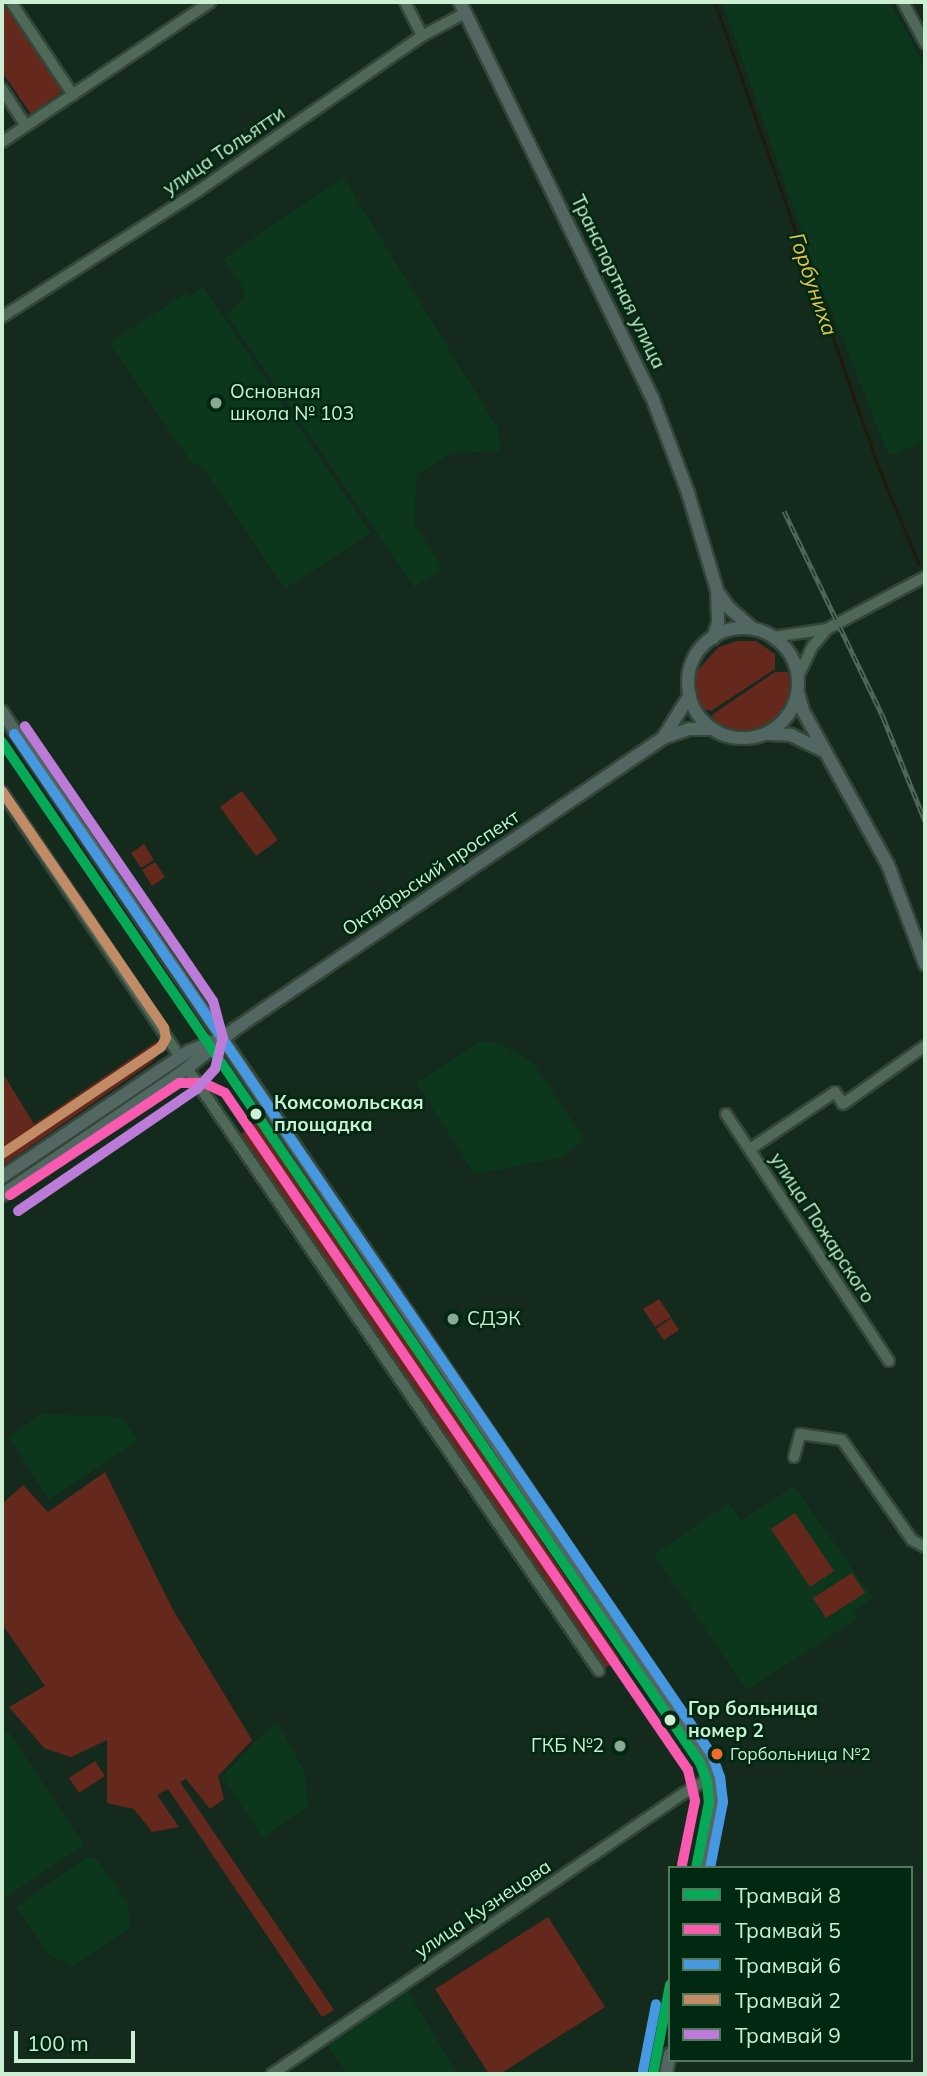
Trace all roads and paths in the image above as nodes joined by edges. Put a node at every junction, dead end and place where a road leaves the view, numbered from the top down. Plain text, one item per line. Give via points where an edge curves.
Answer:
1 (11, 2) edge
2 (210, 2) edge
3 (405, 2) edge
4 (903, 2) edge
5 (462, 7) edge
6 (422, 36) junction
7 (925, 43) edge
8 (2, 89) edge
9 (74, 95) junction
10 (26, 126) junction
11 (2, 142) edge
12 (2, 317) edge
13 (925, 577) edge
14 (717, 590) junction
15 (754, 629) junction
16 (827, 629) junction
17 (773, 637) junction
18 (713, 638) junction
19 (798, 677) junction
20 (798, 692) junction
21 (690, 695) junction
22 (2, 712) edge
23 (713, 729) junction
24 (767, 734) junction
25 (663, 738) junction
26 (824, 752) junction
27 (2, 792) edge
28 (925, 964) edge
29 (220, 1039) junction
30 (925, 1046) edge
31 (184, 1063) junction
32 (726, 1114) dead end
33 (750, 1149) junction
34 (2, 1177) edge
35 (2, 1195) edge
36 (889, 1361) dead end
37 (794, 1457) dead end
38 (925, 1547) edge
39 (599, 1671) dead end
40 (718, 1782) junction
41 (706, 1866) edge
42 (272, 2074) edge

1 - 9 street
2 - 9 street
3 - 6 street
4 - 7 street
5 - 6 street, улица Тольятти
5 - 14 main road, Транспортная улица via 652,397
6 - 12 street, улица Тольятти via 198,191
8 - 10 street
9 - 10 street
10 - 11 street
13 - 16 street
14 - 15 main road, Транспортная улица via 727,607
14 - 18 main road, Транспортная улица via 718,624
15 - 17 main road
15 - 18 main road via 733,630
16 - 17 street
16 - 19 street via 812,647
17 - 19 main road via 785,648
18 - 21 main road via 692,663
19 - 20 main road
20 - 24 main road via 792,709
20 - 26 main road
21 - 23 main road via 694,709
21 - 25 main road, Октябрьский проспект
22 - 29 main road
23 - 24 main road via 730,737
23 - 25 main road, Октябрьский проспект via 689,729
24 - 26 main road via 791,735
25 - 29 main road, Октябрьский проспект
26 - 28 main road via 888,865
27 - 31 street
29 - 31 main road, Октябрьский проспект via 203,1044
29 - 40 main road via 704,1752
30 - 33 street via 843,1104 835,1092
31 - 34 main road, Октябрьский проспект
31 - 35 main road, Октябрьский проспект
31 - 39 street
32 - 33 street, улица Пожарского
33 - 36 street, улица Пожарского
37 - 38 street via 800,1434 842,1440 912,1540
40 - 41 main road
40 - 42 street, улица Кузнецова via 703,1782 684,1793

